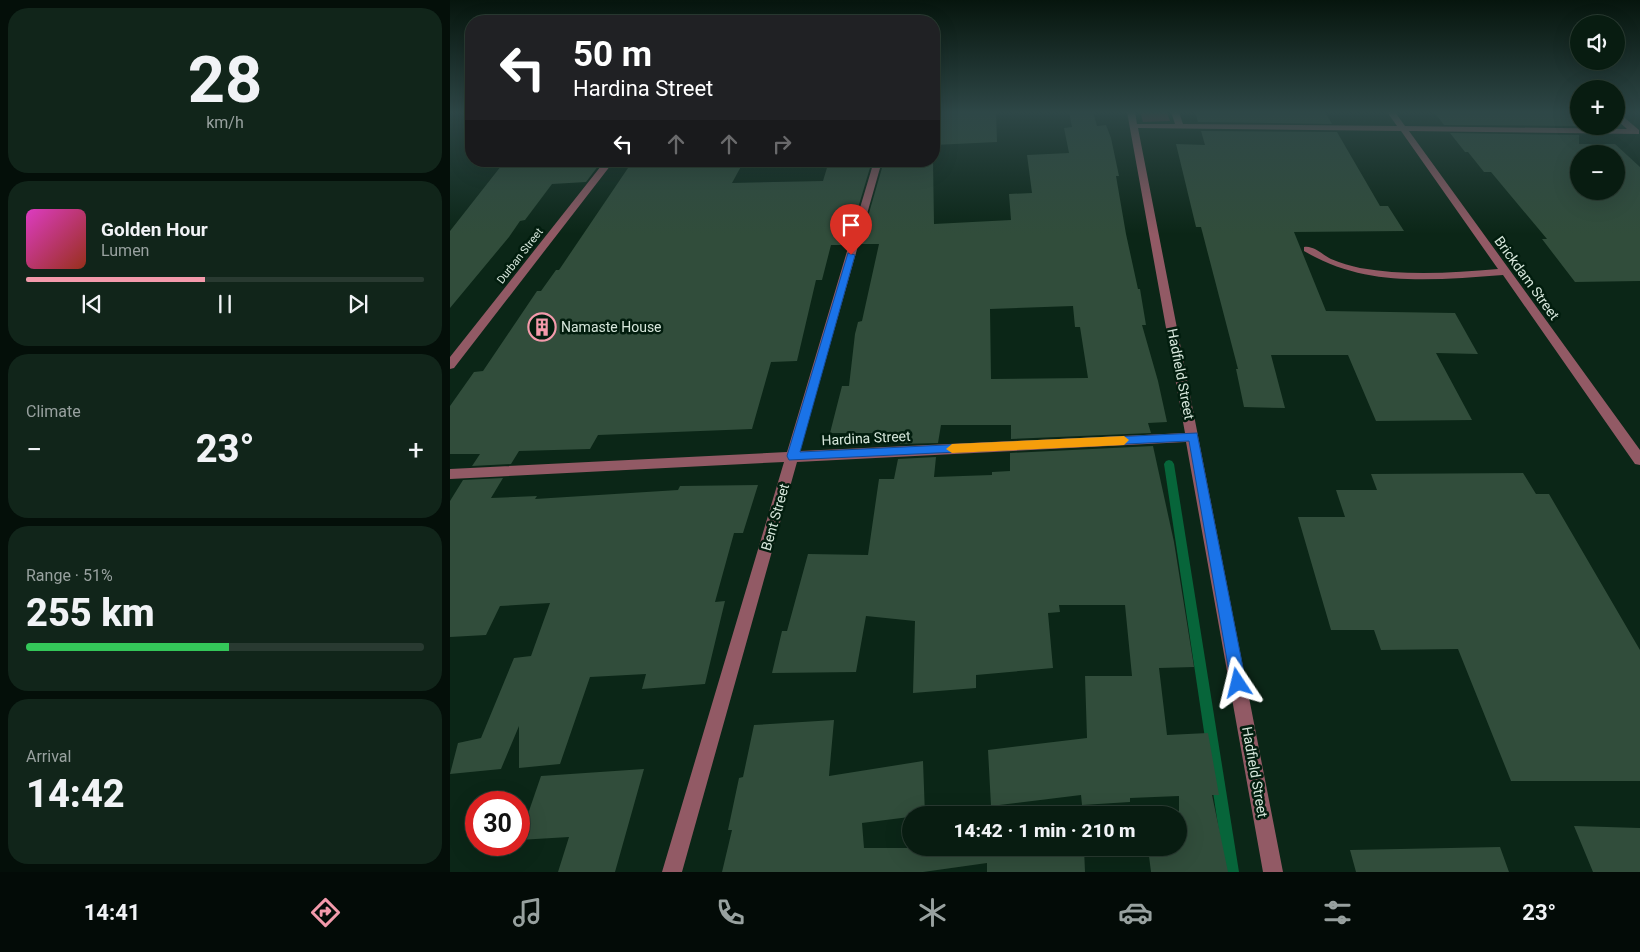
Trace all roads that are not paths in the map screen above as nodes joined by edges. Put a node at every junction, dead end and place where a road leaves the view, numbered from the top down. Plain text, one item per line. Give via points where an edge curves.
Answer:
1 (1140, 153) edge
2 (1421, 153) edge
3 (605, 167) edge
4 (876, 167) edge
5 (1307, 249) dead end
6 (1506, 272) junction
7 (450, 365) edge
8 (1193, 437) junction
9 (793, 456) junction
10 (1640, 460) edge
11 (450, 474) edge
12 (672, 872) edge
13 (1273, 872) edge

1 - 8 street, Hadfield Street
2 - 6 street, Brickdam Street
3 - 7 street, Durban Street
4 - 9 street, Bent Street
5 - 6 street via 1325,260 1353,269 1397,276
6 - 10 street, Brickdam Street
8 - 9 street, Hardina Street
8 - 13 street, Hadfield Street
9 - 11 street, Hardina Street
9 - 12 street, Bent Street

